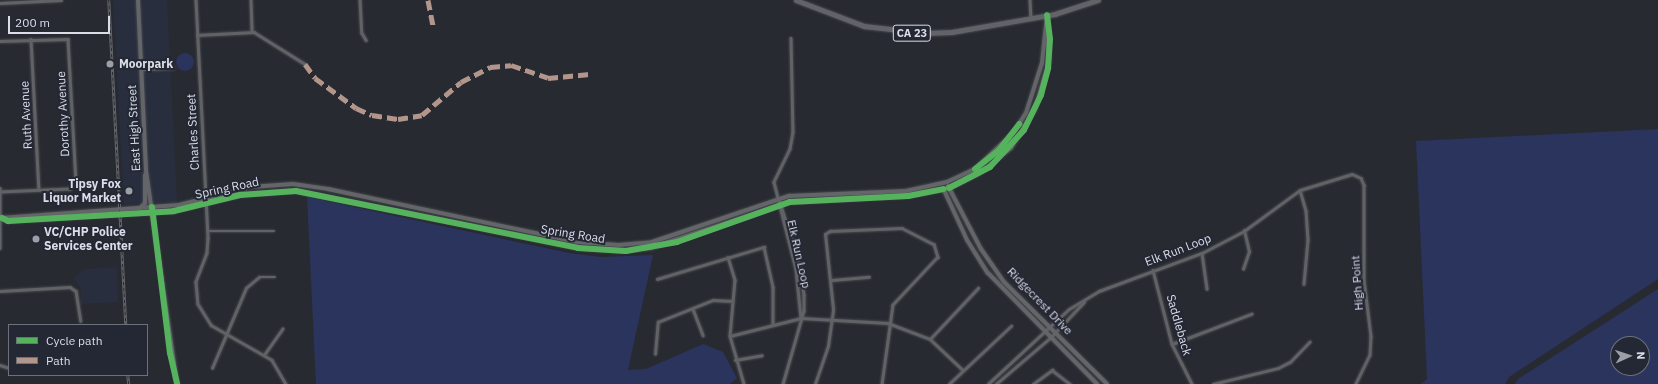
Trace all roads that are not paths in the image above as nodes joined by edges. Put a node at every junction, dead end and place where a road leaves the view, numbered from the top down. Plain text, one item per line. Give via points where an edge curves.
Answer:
1 (58, 0) edge
2 (61, 0) edge
3 (138, 0) edge
4 (196, 0) edge
5 (250, 0) edge
6 (360, 0) edge
7 (796, 0) edge
8 (1030, 0) edge
9 (1098, 0) edge
10 (0, 3) edge
11 (1047, 15) junction
12 (1031, 18) junction
13 (252, 32) junction
14 (197, 35) junction
15 (791, 38) dead end
16 (31, 39) junction
17 (366, 40) dead end
18 (0, 41) edge
19 (305, 64) dead end
20 (174, 68) dead end
21 (141, 69) junction
22 (146, 171) junction
23 (1361, 178) joint
24 (946, 182) junction
25 (941, 184) junction
26 (0, 188) edge
27 (949, 188) junction
28 (943, 189) junction
29 (38, 190) junction
30 (1300, 190) junction
31 (0, 192) edge
32 (205, 199) junction
33 (779, 199) junction
34 (206, 204) junction
35 (781, 204) junction
36 (137, 208) junction
37 (153, 210) junction
38 (1, 218) edge
39 (207, 231) junction
40 (274, 231) dead end
41 (1244, 232) junction
42 (0, 248) edge
43 (1202, 253) junction
44 (728, 257) junction
45 (1153, 270) junction
46 (1243, 270) dead end
47 (275, 277) dead end
48 (869, 277) dead end
49 (657, 279) dead end
50 (832, 280) junction
51 (1304, 284) dead end
52 (978, 288) dead end
53 (1207, 289) dead end
54 (0, 291) edge
55 (732, 301) junction
56 (1084, 301) junction
57 (693, 309) junction
58 (1251, 314) dead end
59 (801, 318) junction
60 (81, 321) dead end
61 (831, 322) junction
62 (888, 323) junction
63 (773, 324) junction
64 (1011, 326) dead end
65 (1050, 328) junction
66 (282, 329) dead end
67 (1046, 332) junction
68 (1056, 333) junction
69 (226, 334) junction
70 (703, 335) dead end
71 (730, 336) junction
72 (1051, 337) junction
73 (930, 339) junction
74 (1309, 342) dead end
75 (1172, 344) junction
76 (655, 354) dead end
77 (264, 355) junction
78 (762, 355) dead end
79 (735, 360) junction
80 (212, 368) dead end
81 (963, 370) junction
82 (177, 384) edge
83 (286, 384) edge
84 (744, 384) edge
85 (783, 384) edge
86 (815, 384) edge
87 (882, 384) edge
88 (948, 384) edge
89 (988, 384) edge
90 (996, 384) edge
91 (1033, 384) edge
92 (1070, 384) edge
93 (1097, 384) edge
94 (1106, 384) edge
95 (1192, 384) edge
96 (1213, 384) edge
97 (1356, 384) edge

1 - 2 street
1 - 10 street
3 - 21 main road, East High Street
4 - 14 street, Charles Street
5 - 13 street
6 - 17 street via 362,33
7 - 12 main road, CA 23 via 858,24 898,32 952,32
8 - 12 street
9 - 11 main road, CA 23
11 - 12 main road, CA 23
11 - 24 main road, Spring Road via 1036,90 1018,126 979,166
11 - 27 main road, Spring Road via 1050,38 1048,68 1041,95 1024,130 990,167
13 - 14 street
13 - 19 street
14 - 32 street, Charles Street
15 - 33 street, Elk Run Loop via 793,132 790,149 774,182
16 - 18 street
16 - 29 street, Ruth Avenue
16 - 29 street, Dorothy Avenue via 68,39 75,188
20 - 21 street
21 - 22 main road, East High Street
22 - 36 main road via 145,203
22 - 37 main road, East High Street
23 - 30 street, Elk Run Loop via 1352,174 1339,176
23 - 97 street, High Point via 1364,280 1372,336 1370,356
24 - 25 main road, Spring Road
24 - 27 main road, Ridgecrest Drive
25 - 28 main road, Ridgecrest Drive
25 - 33 main road, Spring Road via 906,191 819,192
26 - 31 street
27 - 28 main road, Spring Road
27 - 65 main road, Ridgecrest Drive via 981,249 1004,282
28 - 35 main road, Spring Road via 908,196 820,198
28 - 67 main road, Ridgecrest Drive via 967,240 988,273
29 - 31 street
30 - 41 street, Elk Run Loop
30 - 51 street via 1306,211 1308,240
31 - 38 street
32 - 33 main road, Spring Road via 263,185 306,185 577,242 618,245 675,236
32 - 34 street, Charles Street
32 - 37 main road, Spring Road
33 - 35 street, Elk Run Loop
34 - 35 main road, Spring Road via 258,192 311,192 578,248 611,251 677,242
34 - 37 main road, Spring Road
34 - 39 street, Charles Street
35 - 59 street, Elk Run Loop via 798,279
36 - 37 main road, Spring Road
36 - 38 main road, Spring Road
37 - 38 main road, Spring Road via 8,221
37 - 82 main road, East High Street via 170,352
38 - 42 street
39 - 40 street
39 - 69 street, Charles Street via 207,250 197,276 196,298 206,320
41 - 43 street, Elk Run Loop
41 - 46 street via 1249,252
43 - 45 street, Elk Run Loop
43 - 53 street
44 - 49 street
44 - 55 street via 735,280
44 - 63 street via 764,247 773,287
45 - 56 street, Elk Run Loop via 1115,283
45 - 75 street, Saddleback
47 - 69 street via 259,277 247,286
48 - 50 street
50 - 61 street
50 - 62 street via 825,234 830,231 902,228 934,244 938,257 893,305
52 - 73 street
54 - 60 street via 74,288
55 - 57 street via 713,300
55 - 71 street
56 - 65 street, Elk Run Loop via 1069,309
56 - 68 street, Elk Run Loop
57 - 70 street
57 - 76 street via 658,322
58 - 75 street
59 - 61 street
59 - 63 street
59 - 85 street, Elk Run Loop
61 - 62 street
61 - 86 street
62 - 73 street
62 - 87 street via 888,364
63 - 71 street
64 - 81 street
65 - 67 street, Elk Run Loop
65 - 68 main road, Ridgecrest Drive
66 - 77 street
67 - 72 main road, Ridgecrest Drive
67 - 89 street, Elk Run Loop
68 - 72 street, Elk Run Loop
68 - 94 main road, Ridgecrest Drive
69 - 77 street, Charles Street
69 - 80 street
71 - 79 street
72 - 90 street, Elk Run Loop
72 - 93 main road, Ridgecrest Drive
73 - 81 street
74 - 96 street via 1290,362 1278,368
75 - 95 street, Saddleback
77 - 83 street, Charles Street via 278,367
78 - 79 street
79 - 84 street
81 - 88 street
91 - 92 street via 1047,371 1055,370

